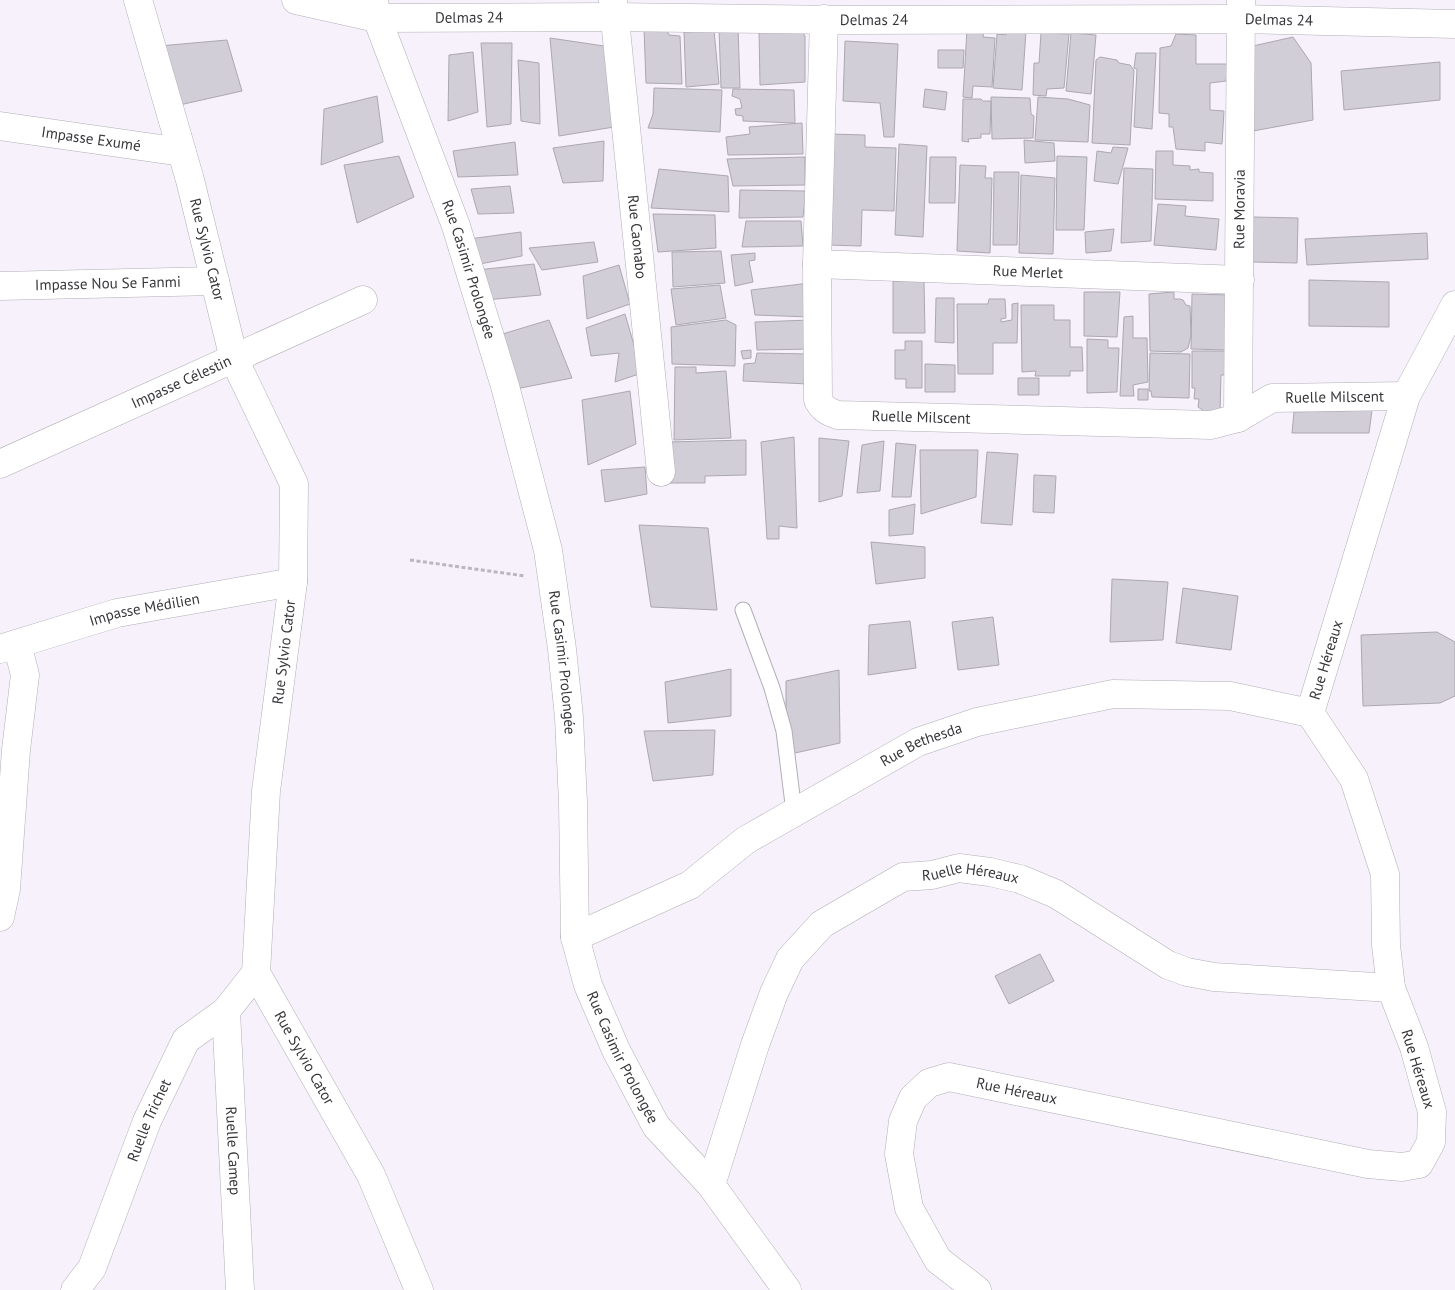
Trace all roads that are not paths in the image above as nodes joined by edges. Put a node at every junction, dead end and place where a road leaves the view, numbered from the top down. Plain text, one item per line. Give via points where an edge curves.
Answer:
1 (138, 0) edge
2 (296, 0) edge
3 (614, 8) edge
4 (376, 9) edge
5 (1240, 10) edge
6 (824, 19) junction
7 (1455, 24) edge
8 (0, 126) edge
9 (182, 152) junction
10 (817, 264) junction
11 (1240, 280) junction
12 (215, 281) junction
13 (0, 286) edge
14 (362, 300) dead end
15 (1455, 304) edge
16 (234, 359) junction
17 (1406, 396) junction
18 (1238, 418) junction
19 (0, 464) edge
20 (661, 472) dead end
21 (293, 582) junction
22 (743, 610) dead end
23 (9, 647) edge
24 (1310, 713) junction
25 (794, 812) junction
26 (0, 917) edge
27 (575, 937) junction
28 (256, 973) junction
29 (1391, 988) junction
30 (226, 1012) junction
31 (711, 1185) junction
32 (75, 1290) edge
33 (240, 1290) edge
34 (419, 1290) edge
35 (787, 1290) edge
36 (977, 1290) edge

1 - 9 street, Rue Sylvio Cator
2 - 4 street, Delmas 24
3 - 4 street, Delmas 24
3 - 6 street, Delmas 24
3 - 20 street, Rue Caonabo
4 - 27 street, Rue Casimir Prolongée via 462,245 505,386 548,550 569,718
5 - 6 street, Delmas 24
5 - 7 street, Delmas 24
5 - 11 street, Rue Moravia
6 - 10 street, Ruelle Milscent
8 - 9 street, Impasse Exumé
9 - 12 street, Rue Sylvio Cator
10 - 11 street, Rue Merlet
10 - 18 street, Ruelle Milscent via 818,400 829,413 1211,424
11 - 18 street, Rue Moravia
12 - 13 street, Impasse Nou Se Fanmi
12 - 16 street, Rue Sylvio Cator
14 - 16 street, Impasse Célestin
15 - 17 street, Rue Héreaux
16 - 19 street, Impasse Célestin
16 - 21 street, Rue Sylvio Cator via 294,484
17 - 18 street, Ruelle Milscent via 1272,398
17 - 24 street, Rue Héreaux
21 - 23 street, Impasse Médilien via 117,612
21 - 28 street, Rue Sylvio Cator via 266,791
22 - 25 lane via 784,731
23 - 26 street via 25,675 6,889
24 - 25 street, Rue Bethesda via 1230,696 1112,694 977,722 918,742
24 - 29 street, Rue Héreaux via 1354,779 1385,874 1386,945
25 - 27 street, Rue Bethesda via 746,840 690,885
27 - 31 street, Rue Casimir Prolongée via 588,985 616,1050 656,1126
28 - 30 street, Ruelle Trichet
28 - 34 street, Rue Sylvio Cator via 371,1175
29 - 31 street, Ruelle Héreaux via 1214,977 1188,972 1168,965 1056,894 1020,879 960,868 903,877 822,924 790,959 755,1044
29 - 36 street, Rue Héreaux via 1414,1047 1432,1112 1431,1142 1419,1164 1402,1167 1368,1164 949,1077 929,1083 913,1098 903,1121 899,1154 909,1208 938,1260
30 - 32 street, Ruelle Trichet via 186,1040 147,1121 92,1268
30 - 33 street, Ruelle Camep
31 - 35 street, Rue Casimir Prolongée

